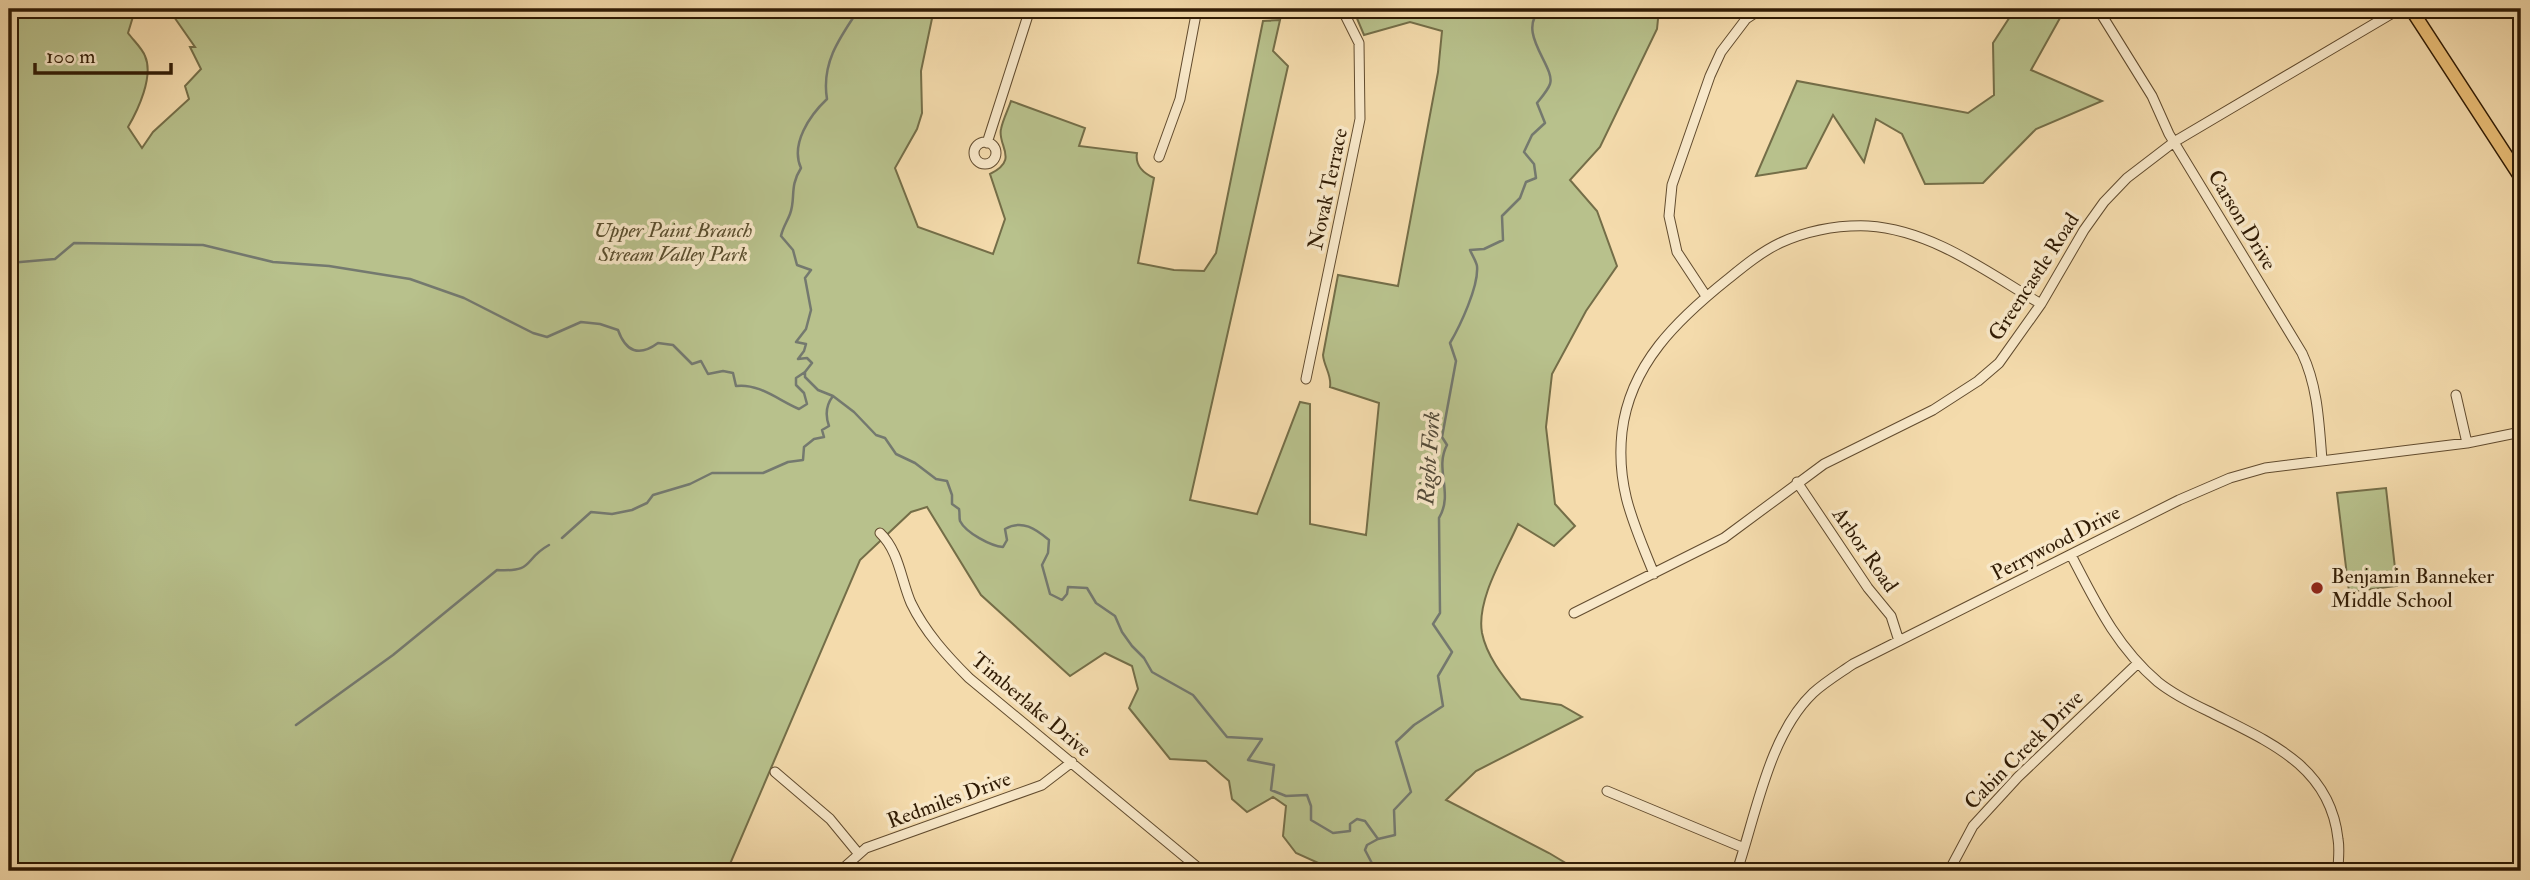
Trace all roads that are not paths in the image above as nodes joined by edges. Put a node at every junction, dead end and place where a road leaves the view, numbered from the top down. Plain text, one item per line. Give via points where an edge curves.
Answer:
1 (1030, 9) edge
2 (1197, 9) edge
3 (1342, 9) edge
4 (1761, 9) edge
5 (2098, 9) edge
6 (2404, 9) edge
7 (2411, 9) edge
8 (2175, 142) junction
9 (987, 143) dead end
10 (1159, 157) dead end
11 (2521, 178) edge
12 (1706, 296) junction
13 (2041, 304) junction
14 (1306, 379) dead end
15 (2455, 394) dead end
16 (2521, 432) edge
17 (2467, 443) junction
18 (2322, 460) junction
19 (1797, 482) junction
20 (880, 533) dead end
21 (2071, 555) junction
22 (1654, 575) junction
23 (1574, 613) dead end
24 (1899, 641) junction
25 (2138, 663) junction
26 (1072, 762) junction
27 (775, 772) dead end
28 (1607, 791) dead end
29 (1744, 848) junction
30 (858, 853) junction
31 (840, 871) edge
32 (1202, 871) edge
33 (1737, 871) edge
34 (1949, 871) edge
35 (2338, 871) edge

1 - 9 street
2 - 10 street via 1180,99
3 - 14 street, Novak Terrace via 1359,43 1360,118
4 - 12 street via 1746,19 1721,52 1672,185 1669,216 1677,252
5 - 8 street, Carson Drive
6 - 8 street, Greencastle Road
7 - 11 main road
8 - 13 street, Greencastle Road via 2104,202
8 - 18 street, Carson Drive via 2311,371
12 - 13 street via 1778,244 1803,234 1866,226 1926,239
12 - 22 street via 1680,319 1640,374 1622,431 1626,506
13 - 19 street, Greencastle Road via 1999,363 1978,381
15 - 17 street
16 - 17 street, Perrywood Drive
17 - 18 street, Perrywood Drive
18 - 21 street, Perrywood Drive via 2230,478
19 - 22 street, Greencastle Road via 1724,538
19 - 24 street, Arbor Road via 1891,616
20 - 26 street, Timberlake Drive via 890,542 912,604 933,640 969,678
21 - 24 street, Perrywood Drive
21 - 25 street via 2107,624
22 - 23 street, Greencastle Road
24 - 29 street, Perrywood Drive via 1853,664 1814,692 1798,710 1777,748
25 - 34 street, Cabin Creek Drive via 1973,826
25 - 35 street via 2180,697 2270,742 2304,766 2333,816 2339,839
26 - 30 street, Redmiles Drive via 1042,785
26 - 32 street, Timberlake Drive
27 - 30 street via 830,819
28 - 29 street
29 - 33 street, Perrywood Drive
30 - 31 street, Redmiles Drive

